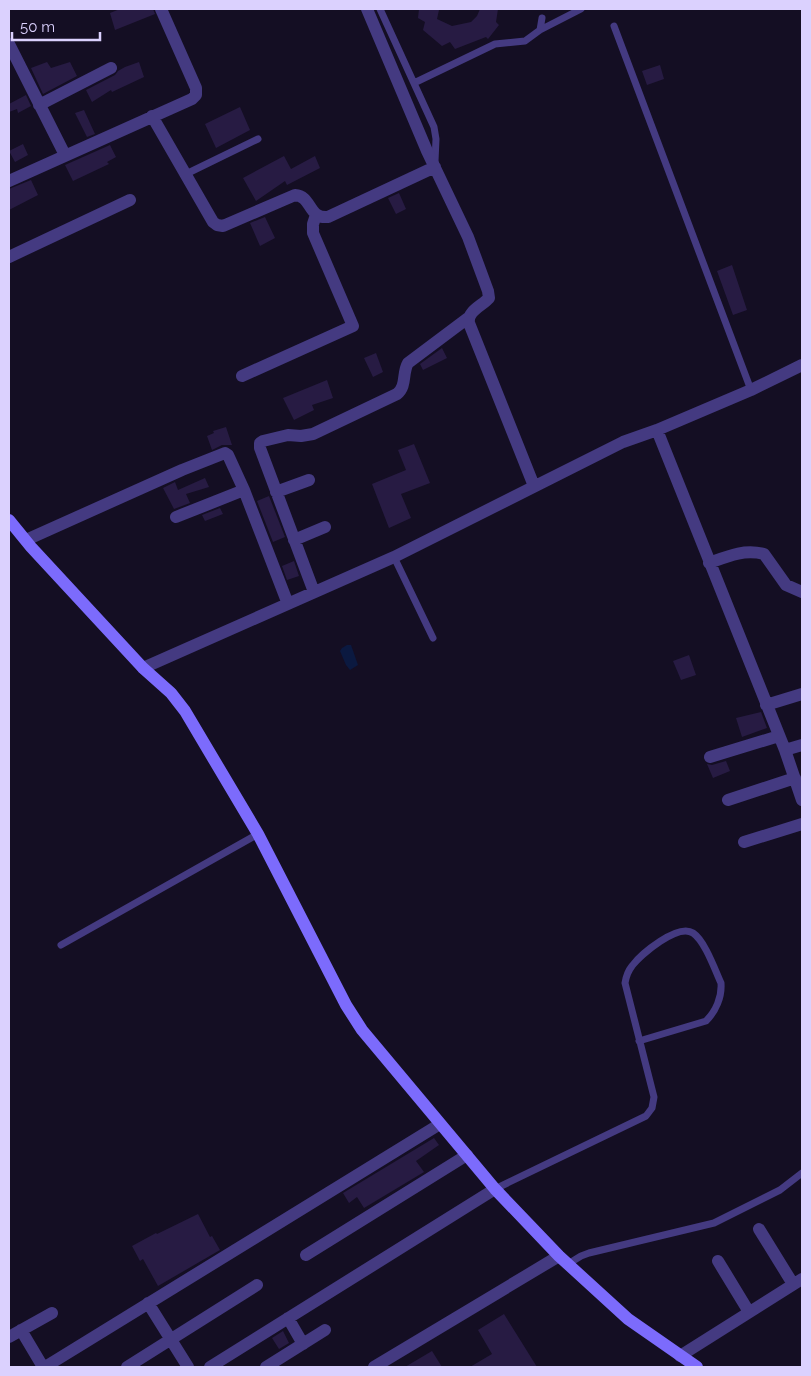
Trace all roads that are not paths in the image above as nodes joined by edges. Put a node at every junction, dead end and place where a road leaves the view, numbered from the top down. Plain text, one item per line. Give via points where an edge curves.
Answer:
1 (161, 9) edge
2 (367, 9) edge
3 (380, 9) edge
4 (581, 9) edge
5 (542, 18) dead end
6 (614, 26) dead end
7 (540, 30) junction
8 (9, 44) edge
9 (111, 68) dead end
10 (414, 83) junction
11 (39, 105) junction
12 (152, 116) junction
13 (258, 139) dead end
14 (65, 155) junction
15 (435, 167) junction
16 (186, 174) junction
17 (9, 180) edge
18 (130, 200) dead end
19 (316, 215) junction
20 (9, 257) edge
21 (468, 318) junction
22 (802, 365) edge
23 (242, 376) dead end
24 (751, 390) junction
25 (657, 430) junction
26 (309, 480) dead end
27 (534, 486) junction
28 (244, 490) junction
29 (276, 492) junction
30 (176, 517) dead end
31 (9, 520) edge
32 (325, 527) dead end
33 (26, 540) junction
34 (294, 540) junction
35 (394, 558) junction
36 (710, 563) junction
37 (314, 592) junction
38 (802, 592) edge
39 (288, 604) junction
40 (433, 638) dead end
41 (143, 668) junction
42 (802, 694) edge
43 (766, 705) junction
44 (779, 736) junction
45 (802, 745) edge
46 (785, 750) junction
47 (710, 757) dead end
48 (794, 778) junction
49 (728, 800) dead end
50 (802, 800) edge
51 (802, 824) edge
52 (258, 834) junction
53 (744, 842) dead end
54 (61, 945) dead end
55 (639, 1041) junction
56 (440, 1124) junction
57 (467, 1155) junction
58 (802, 1173) edge
59 (495, 1189) junction
60 (759, 1229) dead end
61 (306, 1255) dead end
62 (563, 1260) junction
63 (718, 1261) dead end
64 (798, 1281) edge
65 (257, 1286) dead end
66 (148, 1303) junction
67 (749, 1312) junction
68 (52, 1314) dead end
69 (288, 1318) junction
70 (21, 1330) junction
71 (325, 1330) dead end
72 (9, 1337) edge
73 (171, 1340) junction
74 (303, 1344) junction
75 (680, 1356) junction
76 (44, 1367) edge
77 (127, 1367) edge
78 (188, 1367) edge
79 (210, 1367) edge
80 (266, 1367) edge
81 (374, 1367) edge
82 (696, 1367) edge

1 - 12 street via 196,88 196,96
2 - 15 street
3 - 10 lane
4 - 7 lane
5 - 7 lane
6 - 24 lane
7 - 10 lane via 525,41 495,44
8 - 11 street
9 - 11 street
10 - 15 lane via 434,126
11 - 14 street
12 - 14 street
12 - 16 street
13 - 16 lane
14 - 17 street
15 - 19 street via 328,217
15 - 21 street via 468,237 488,291 489,298
16 - 19 street via 217,226 295,195 304,198
18 - 20 street
19 - 23 street via 313,233 353,326
21 - 27 street
21 - 29 street via 408,363 403,386 397,394 313,434 288,435 260,443
22 - 24 street
24 - 25 street
25 - 27 street via 623,442
25 - 36 street
26 - 29 street
27 - 35 street
28 - 30 street
28 - 33 street via 225,453
28 - 39 street
29 - 34 street
31 - 33 street
32 - 34 street
33 - 41 street
34 - 37 street
35 - 37 street
35 - 40 lane
36 - 38 street via 736,553 764,554 786,585
36 - 43 street
37 - 39 street
39 - 41 street
41 - 52 street via 171,693 185,711
42 - 43 street
43 - 44 street
44 - 46 street
44 - 47 street
45 - 46 street
46 - 48 street
48 - 49 street
48 - 50 street
51 - 53 street
52 - 54 lane
52 - 56 street via 346,1005 362,1030
55 - 55 lane via 706,1021 719,1001 721,983 702,941 693,932 675,933 661,941 645,953 627,974 625,983
55 - 59 lane via 654,1097 646,1116
56 - 57 street
56 - 66 street
57 - 59 street
57 - 61 street
58 - 62 lane via 780,1190 714,1223
59 - 62 street
59 - 69 street
60 - 64 street
62 - 75 street via 628,1319
62 - 81 street
63 - 67 street
64 - 67 street
65 - 73 street
66 - 73 street
66 - 76 street
67 - 75 street
68 - 70 street
69 - 74 street
69 - 79 street
70 - 72 street
70 - 76 street
71 - 74 street
73 - 77 street
73 - 78 street
74 - 80 street
75 - 82 street

